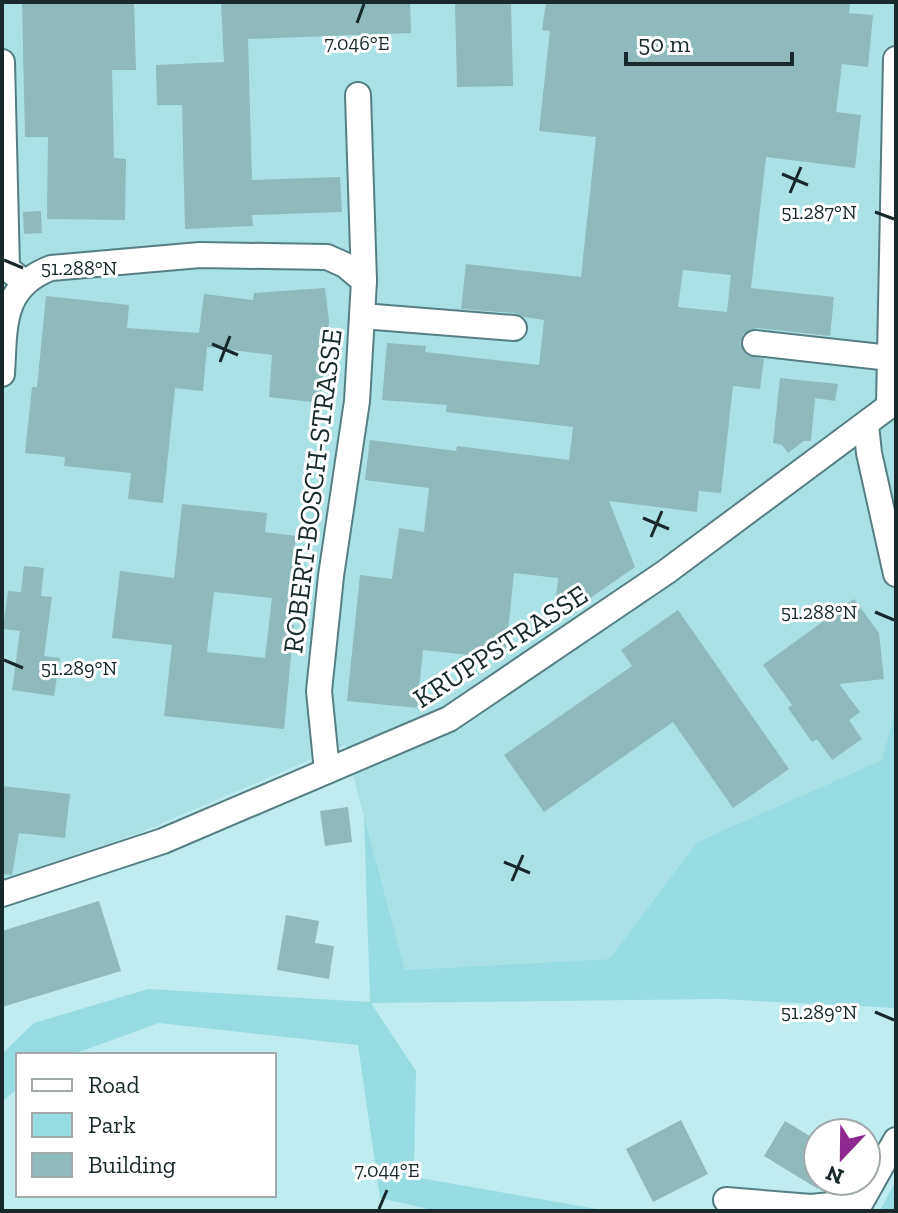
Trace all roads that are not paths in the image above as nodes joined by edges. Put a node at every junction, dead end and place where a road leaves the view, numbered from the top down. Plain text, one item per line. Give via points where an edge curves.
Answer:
1 (896, 59) edge
2 (2, 62) edge
3 (358, 95) dead end
4 (364, 281) junction
5 (25, 283) junction
6 (362, 316) junction
7 (514, 328) dead end
8 (755, 343) dead end
9 (890, 358) junction
10 (2, 374) edge
11 (892, 403) edge
12 (866, 425) junction
13 (896, 574) edge
14 (327, 771) junction
15 (2, 894) edge
16 (896, 1140) edge
17 (726, 1200) dead end

1 - 9 street
2 - 5 street via 7,268
3 - 4 street, ROBERT-BOSCH-STRASSE
4 - 5 street via 327,257 200,255 51,268
4 - 6 street, ROBERT-BOSCH-STRASSE
5 - 10 street via 6,313
6 - 7 street
6 - 14 street, ROBERT-BOSCH-STRASSE via 357,401 319,691
8 - 9 street
9 - 11 street
11 - 12 street, KRUPPSTRASSE
12 - 13 street
12 - 14 street, KRUPPSTRASSE via 476,703 403,741
14 - 15 street, KRUPPSTRASSE via 163,841
16 - 17 street via 861,1202 811,1207

